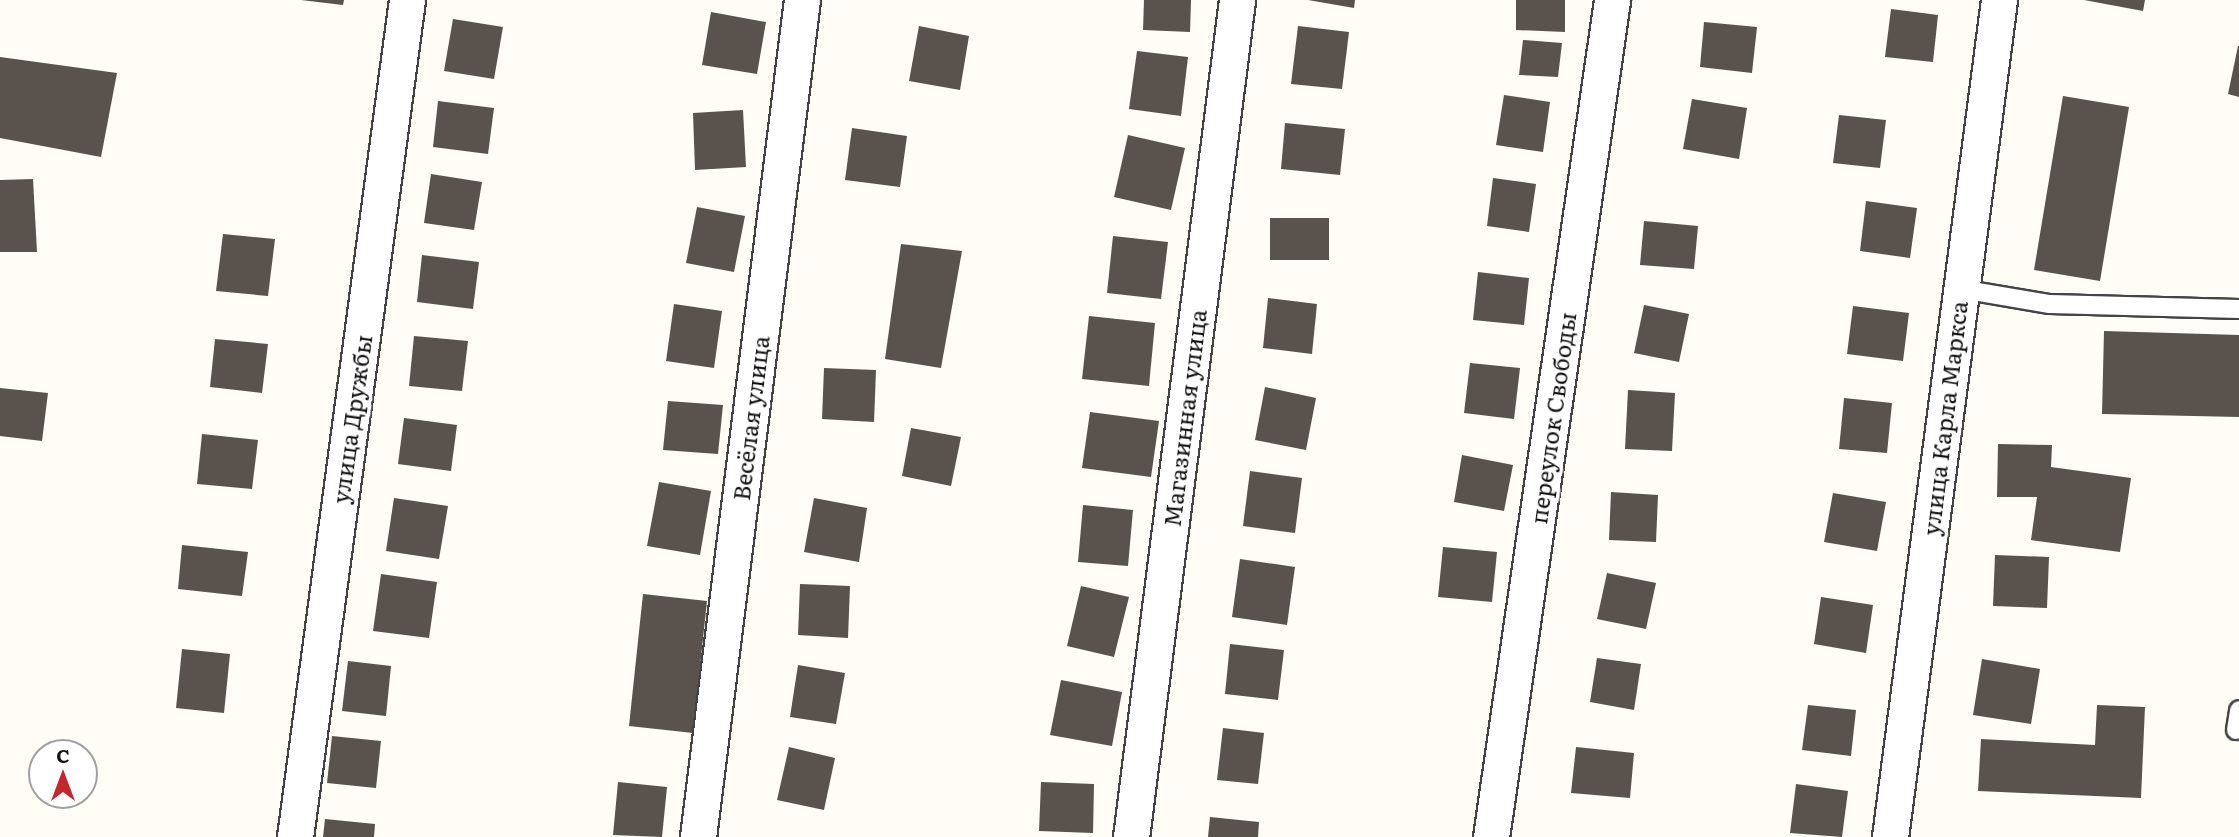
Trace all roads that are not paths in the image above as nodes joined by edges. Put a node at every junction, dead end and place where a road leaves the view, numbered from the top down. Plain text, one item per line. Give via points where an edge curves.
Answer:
1 (407, 0) edge
2 (802, 0) edge
3 (1237, 0) edge
4 (1612, 0) edge
5 (1999, 0) edge
6 (1961, 289) junction
7 (2239, 309) edge
8 (2239, 710) edge
9 (2236, 730) dead end
10 (295, 837) edge
11 (698, 837) edge
12 (1131, 837) edge
13 (1492, 837) edge
14 (1890, 837) edge

1 - 10 street, улица Дружбы
2 - 11 street, Весёлая улица
3 - 12 street, Магазинная улица
4 - 13 street, переулок Свободы
5 - 6 street, улица Карла Маркса
6 - 7 lane via 2050,304
6 - 14 street, улица Карла Маркса
8 - 9 lane

